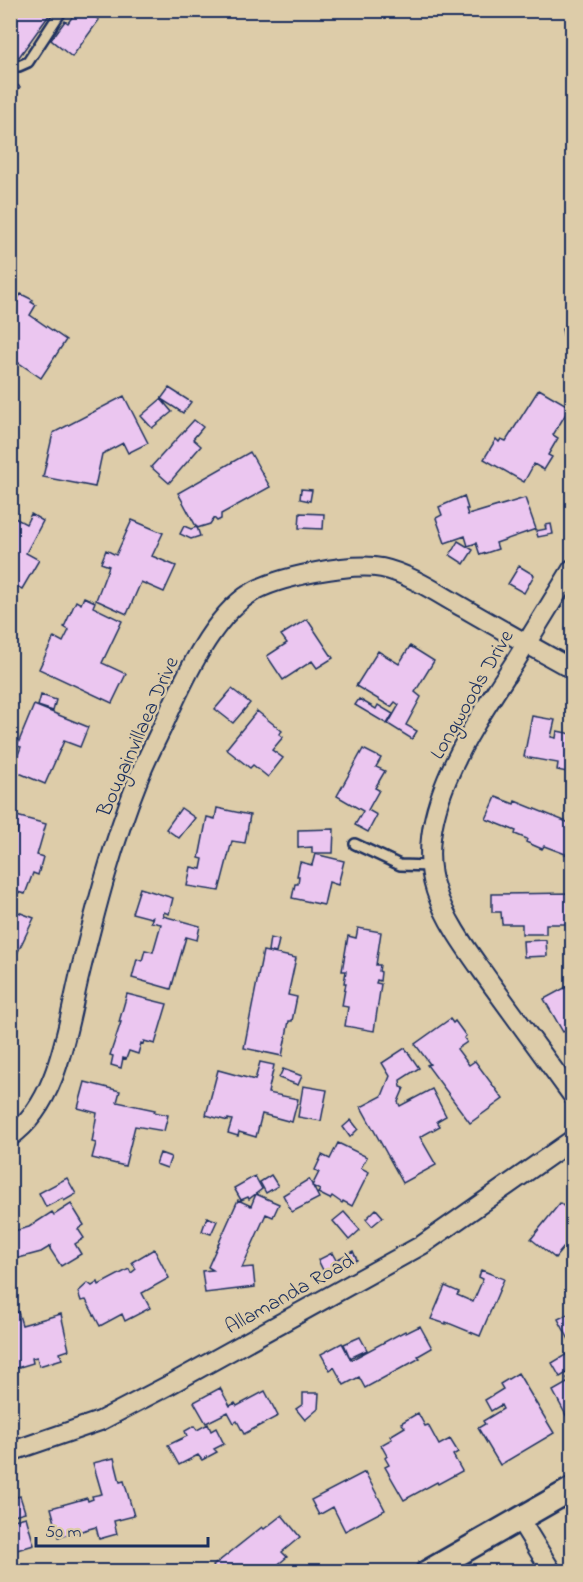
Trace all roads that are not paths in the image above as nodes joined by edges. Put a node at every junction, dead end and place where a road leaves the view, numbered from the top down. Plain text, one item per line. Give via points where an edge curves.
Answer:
1 (62, 10) edge
2 (10, 65) edge
3 (573, 569) edge
4 (526, 644) junction
5 (573, 669) edge
6 (356, 844) dead end
7 (430, 866) junction
8 (573, 1095) edge
9 (10, 1137) edge
10 (573, 1140) edge
11 (10, 1452) edge
12 (573, 1490) edge
13 (520, 1520) junction
14 (427, 1572) edge
15 (552, 1572) edge

1 - 2 lane via 27,62
3 - 4 street, Longwoods Drive
4 - 5 street, Bougainvillaea Drive
4 - 7 street, Longwoods Drive via 471,731 443,790 430,841
4 - 9 street, Bougainvillaea Drive via 420,583 381,568 342,568 272,583 250,593 226,615 183,681 138,778 100,891 55,1069 41,1103 25,1127
6 - 7 lane via 400,865
7 - 8 street, Longwoods Drive via 445,914
10 - 11 street, Allamanda Road via 422,1245 372,1273 100,1421
12 - 13 street
13 - 14 street
13 - 15 street

